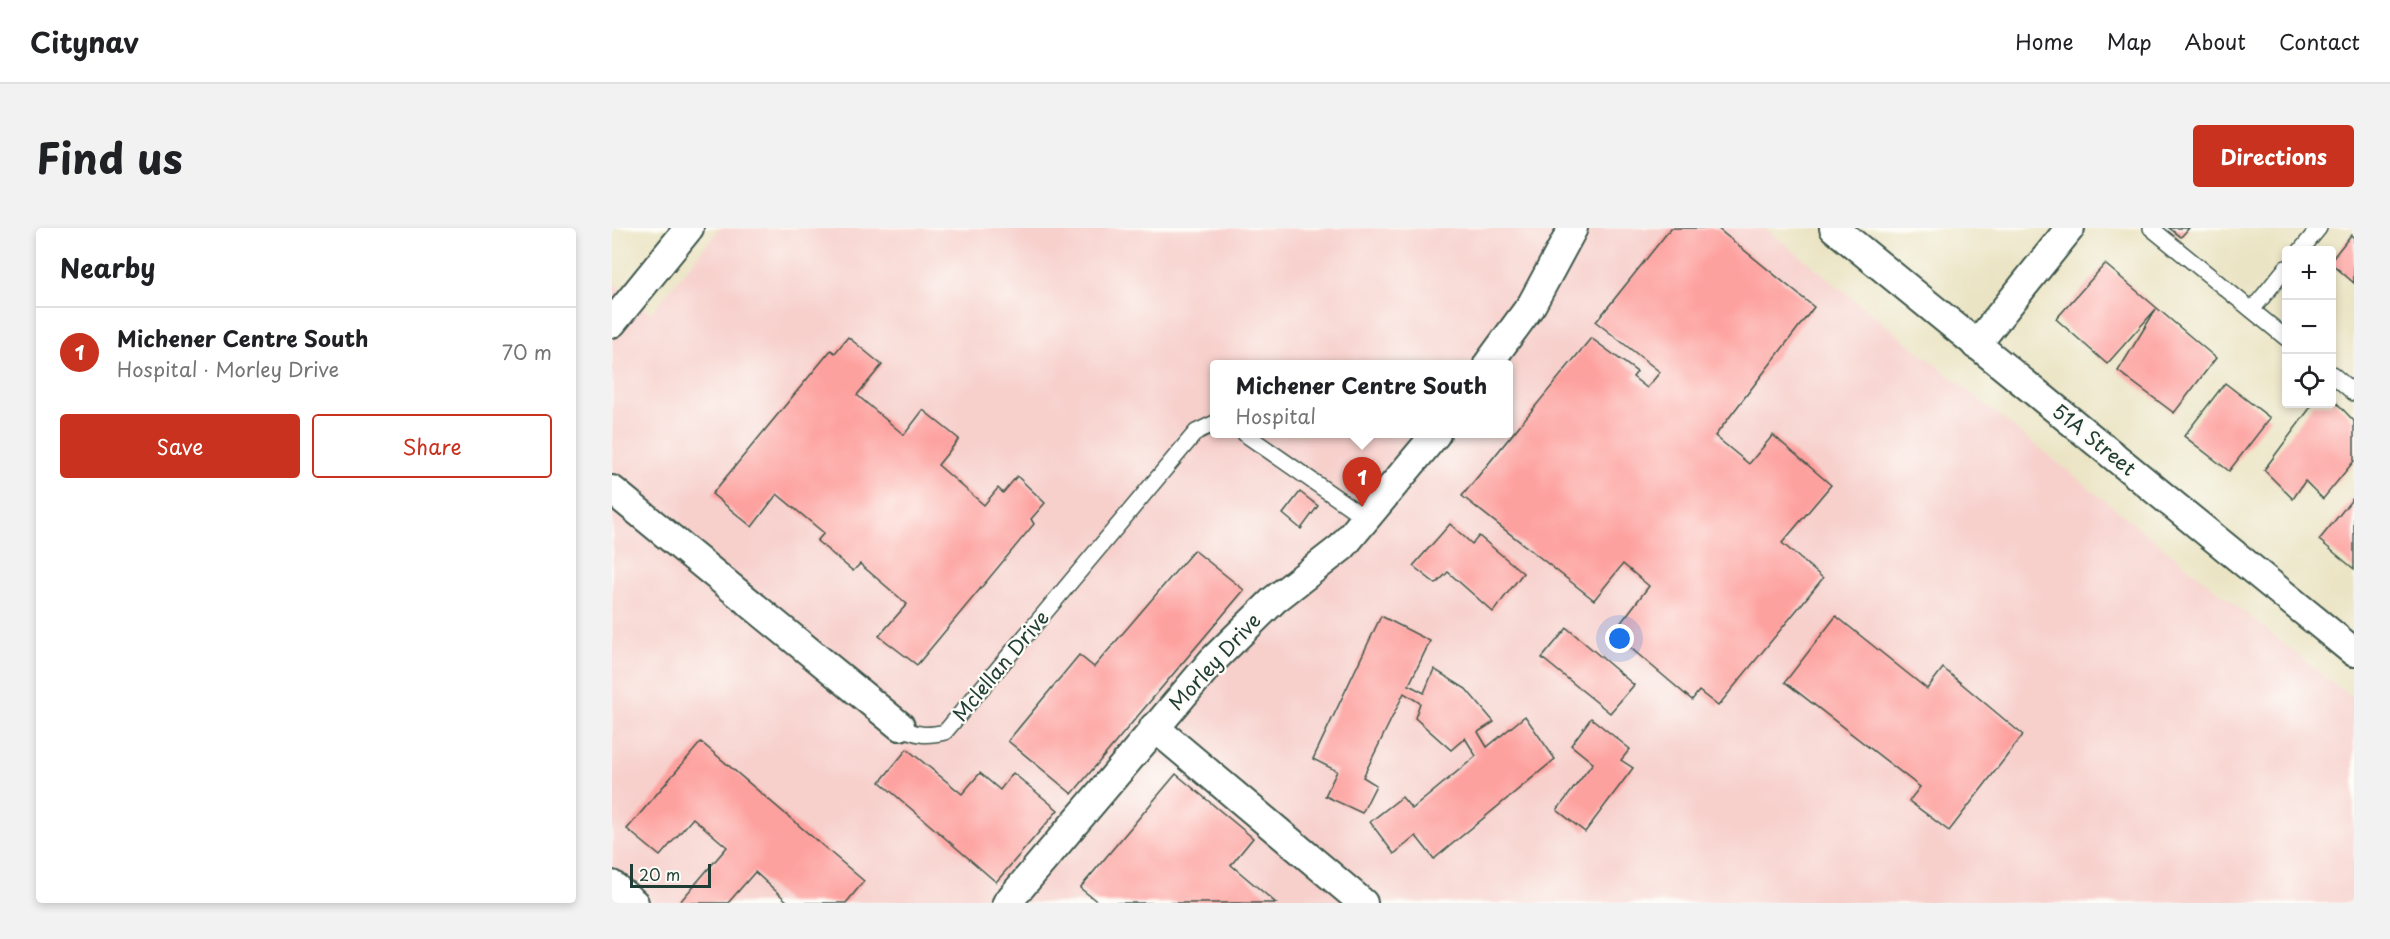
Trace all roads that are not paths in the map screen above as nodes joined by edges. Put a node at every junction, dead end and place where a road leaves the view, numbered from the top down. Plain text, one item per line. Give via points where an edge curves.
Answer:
1 (1573, 228) edge
2 (1834, 228) edge
3 (2070, 228) edge
4 (2151, 228) edge
5 (2319, 228) edge
6 (685, 233) edge
7 (2304, 246) edge
8 (2282, 273) edge
9 (2252, 310) junction
10 (612, 323) edge
11 (2282, 335) edge
12 (1976, 345) junction
13 (1491, 360) edge
14 (2336, 378) edge
15 (2354, 393) edge
16 (1210, 425) edge
17 (1251, 438) edge
18 (1433, 438) edge
19 (612, 490) edge
20 (1367, 519) junction
21 (2354, 652) edge
22 (900, 726) joint
23 (1155, 727) junction
24 (612, 885) edge
25 (634, 903) edge
26 (1007, 903) edge
27 (1363, 903) edge

1 - 13 street via 1532,304
2 - 12 street, 51A Street
3 - 12 street
4 - 9 lane
5 - 7 lane
6 - 10 street
8 - 9 lane
9 - 11 lane
12 - 21 street, 51A Street
14 - 15 lane
16 - 22 lane, Mclellan Drive via 1196,432 945,732 913,734
17 - 20 lane
18 - 20 street, Morley Drive
19 - 22 street, Mclellan Drive
20 - 23 street, Morley Drive via 1336,553 1282,593 1250,623
23 - 26 street, Morley Drive
23 - 27 street
24 - 25 street

